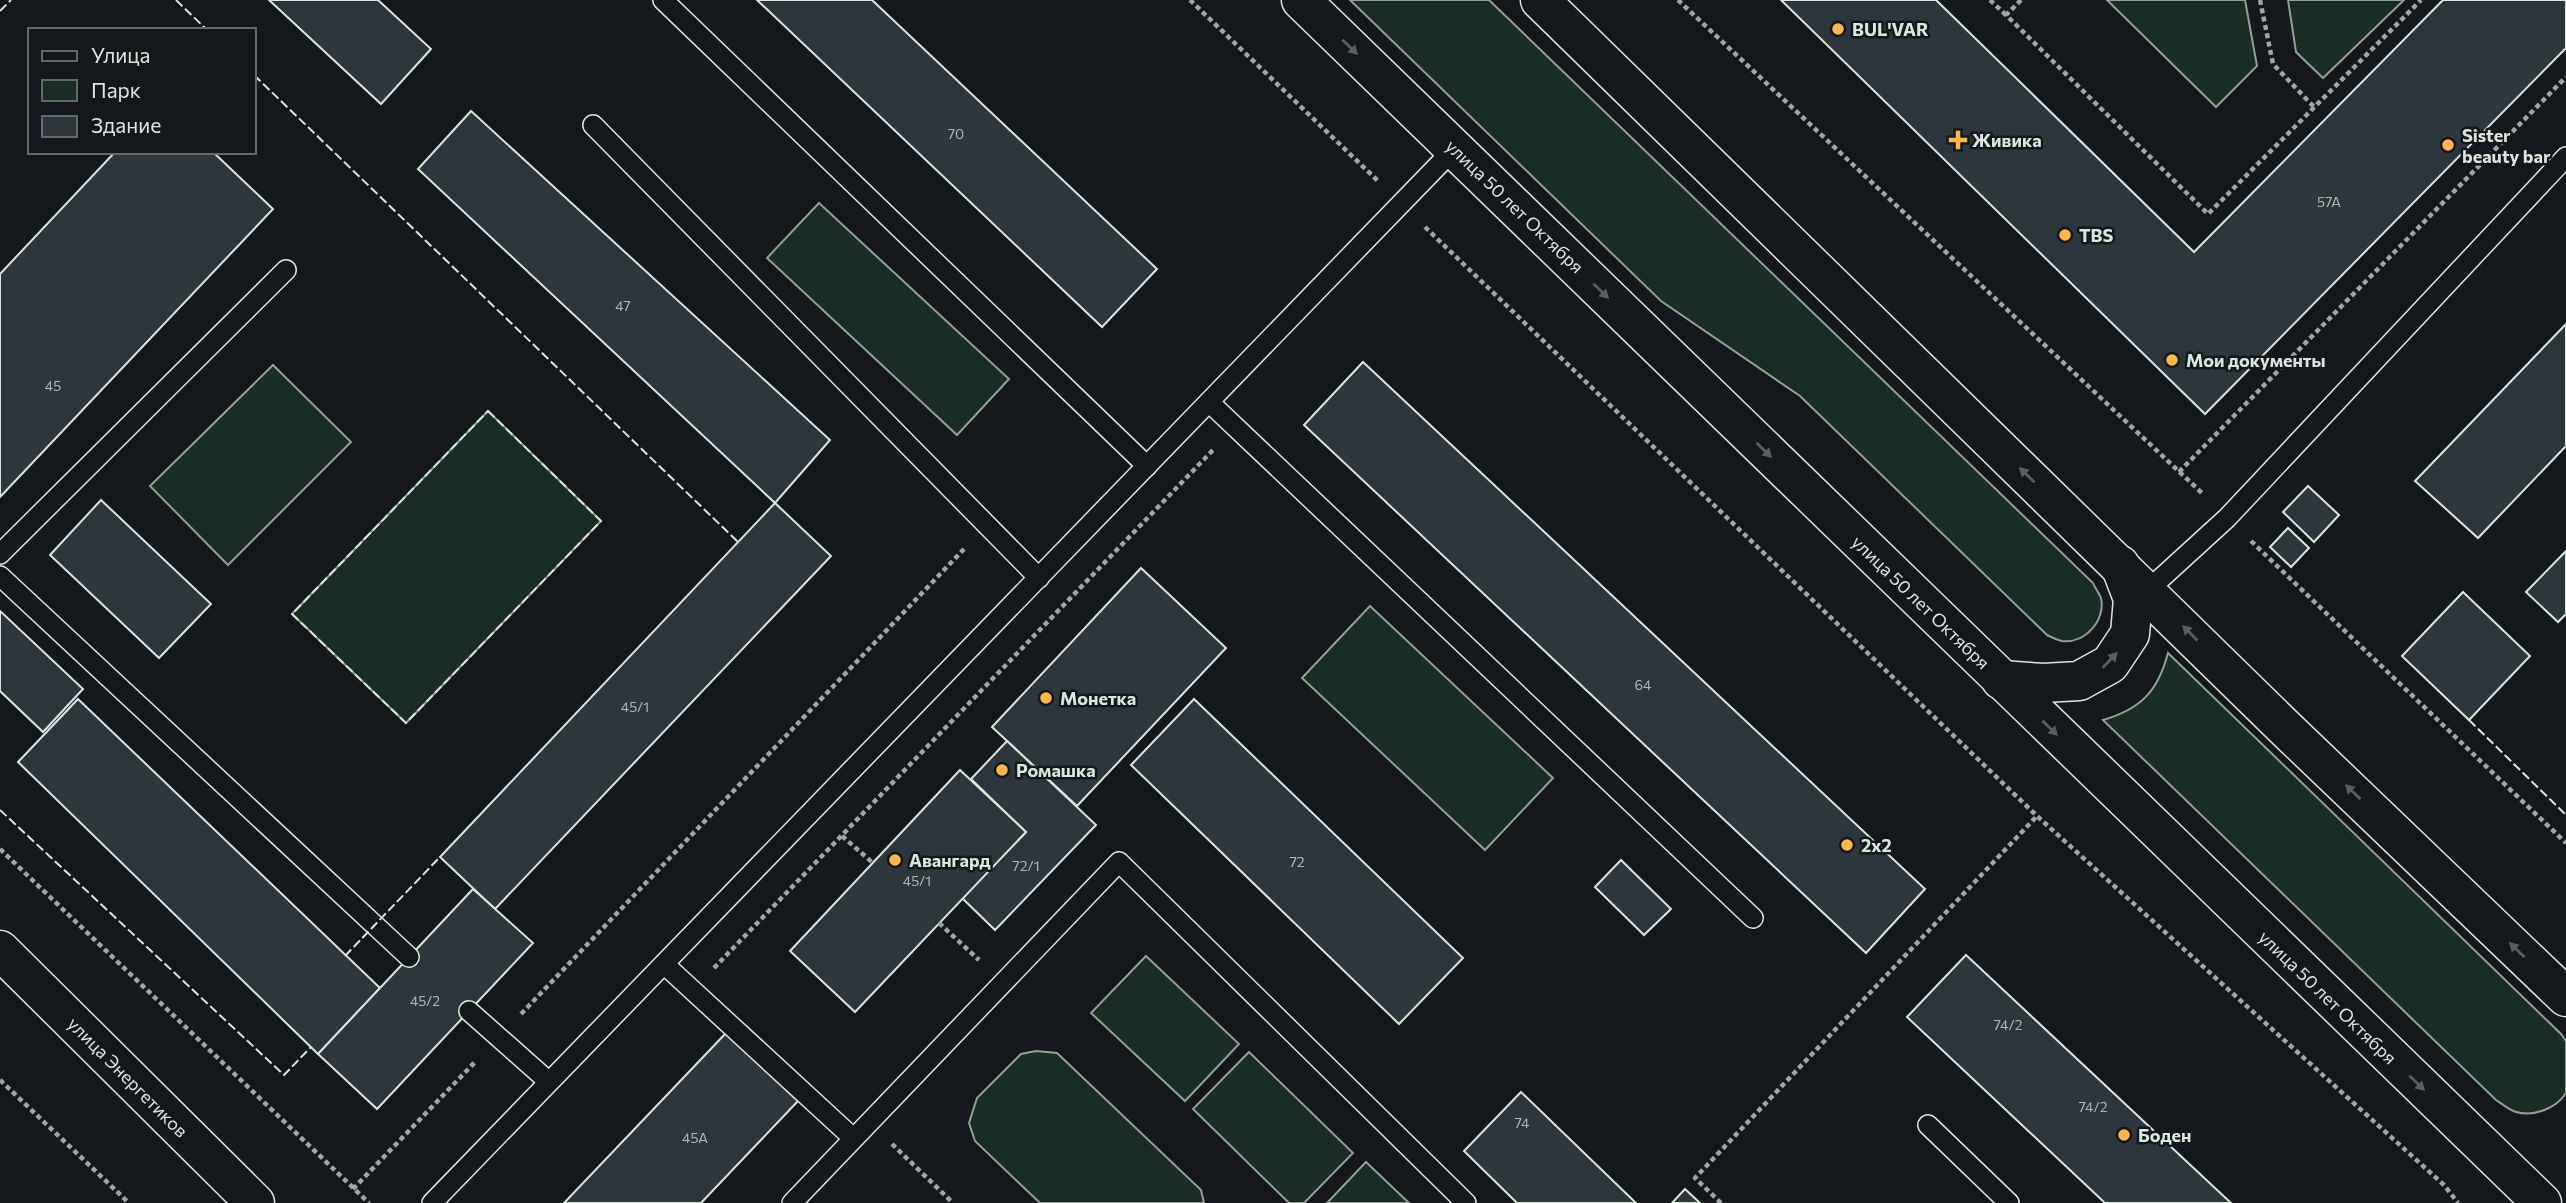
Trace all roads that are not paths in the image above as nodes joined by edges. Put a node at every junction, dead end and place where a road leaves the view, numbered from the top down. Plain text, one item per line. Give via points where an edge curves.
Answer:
1 (663, 0) edge
2 (1301, 0) edge
3 (1540, 0) edge
4 (593, 125) dead end
5 (1455, 148) junction
6 (2566, 157) edge
7 (286, 270) dead end
8 (1209, 402) junction
9 (1147, 466) junction
10 (0, 554) edge
11 (2119, 565) junction
12 (0, 576) edge
13 (1039, 578) junction
14 (2147, 591) junction
15 (2001, 680) junction
16 (1753, 918) dead end
17 (409, 957) dead end
18 (4, 962) edge
19 (664, 964) junction
20 (2566, 997) edge
21 (469, 1011) dead end
22 (548, 1081) junction
23 (1928, 1125) dead end
24 (853, 1138) junction
25 (2566, 1187) edge
26 (255, 1203) edge
27 (432, 1203) edge
28 (792, 1203) edge
29 (1466, 1203) edge
30 (2009, 1203) edge
31 (2542, 1203) edge
32 (2551, 1203) edge

1 - 9 lane
2 -> 5 main road, улица 50 лет Октября
11 -> 3 main road
4 - 13 lane
5 - 8 lane
5 -> 15 main road, улица 50 лет Октября
6 - 14 lane via 2227,518
7 - 10 lane
8 - 9 lane
8 - 16 lane
9 - 13 lane
11 - 14 main road
15 -> 11 main road via 2079,681 2110,664 2130,634 2133,599
12 - 17 lane
13 - 19 lane
20 -> 14 main road
15 -> 31 main road, улица 50 лет Октября
18 - 26 main road, улица Энергетиков
19 - 22 lane
19 - 24 lane
21 - 22 lane
22 - 27 lane
23 - 30 lane
24 - 28 lane
24 - 29 lane via 1119,862
25 - 32 main road

